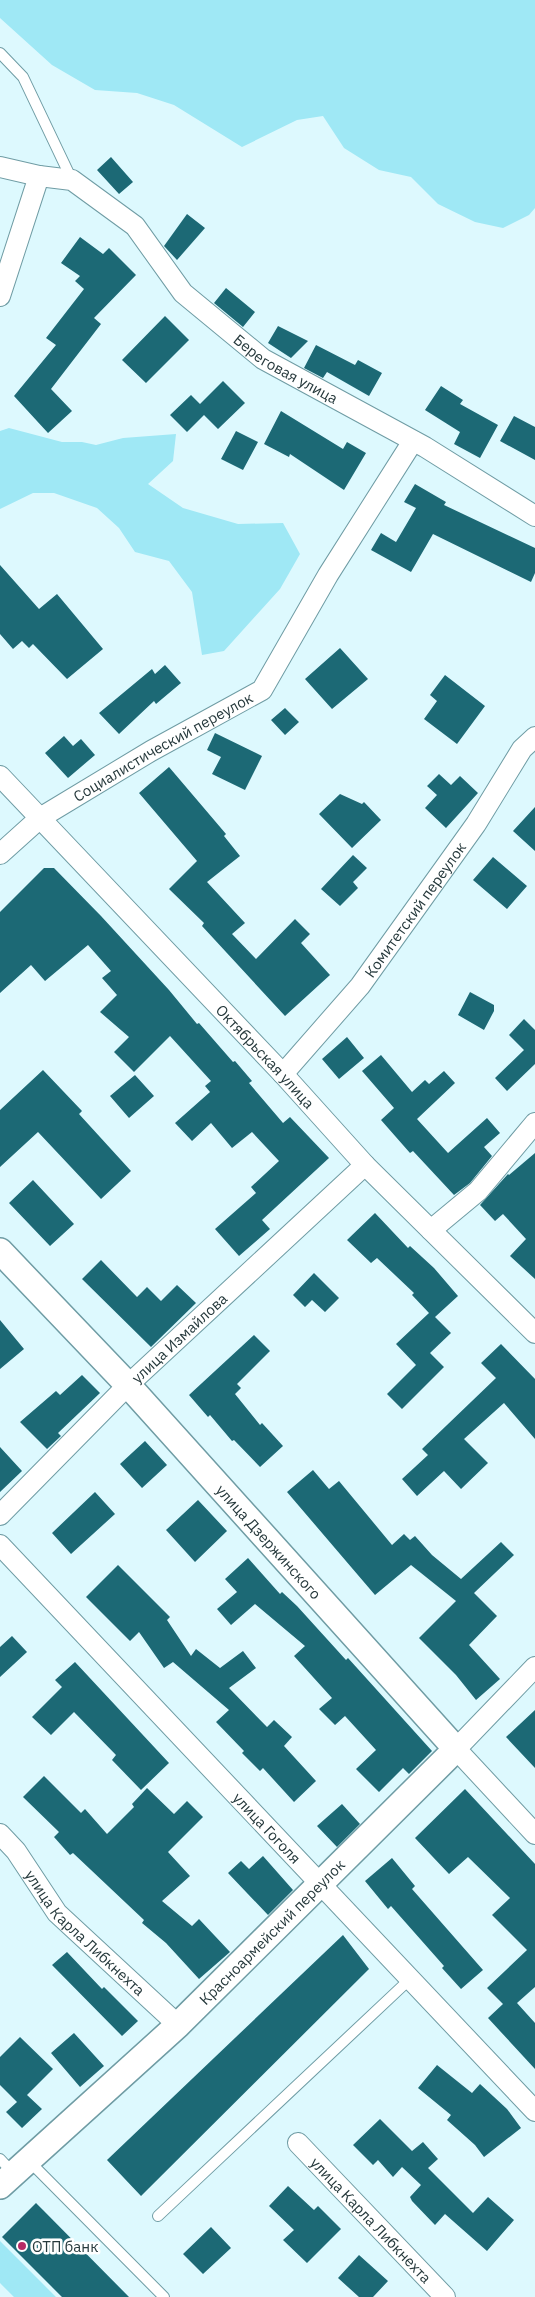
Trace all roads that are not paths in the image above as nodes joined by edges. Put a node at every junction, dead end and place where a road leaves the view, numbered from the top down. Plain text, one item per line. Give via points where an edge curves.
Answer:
1 (0, 53) edge
2 (0, 167) edge
3 (39, 176) junction
4 (72, 180) junction
5 (0, 296) edge
6 (413, 440) junction
7 (535, 516) edge
8 (535, 737) edge
9 (0, 776) edge
10 (40, 818) junction
11 (0, 854) edge
12 (284, 1074) junction
13 (535, 1124) edge
14 (365, 1165) junction
15 (431, 1230) junction
16 (0, 1251) edge
17 (535, 1333) edge
18 (128, 1385) junction
19 (0, 1515) edge
20 (0, 1545) edge
21 (535, 1667) edge
22 (456, 1749) junction
23 (0, 1834) edge
24 (535, 1834) edge
25 (320, 1883) junction
26 (410, 1979) junction
27 (178, 2026) junction
28 (535, 2111) edge
29 (298, 2143) dead end
30 (10, 2170) edge
31 (158, 2216) dead end
32 (164, 2297) edge
33 (445, 2297) edge

1 - 4 lane, Береговая улица via 23,77
2 - 3 street, Береговая улица
3 - 4 street, Береговая улица
3 - 5 street
4 - 6 street, Береговая улица via 135,226 183,293 263,359
6 - 7 street, Береговая улица
6 - 10 street, Социалистический переулок via 328,575 262,690
8 - 12 street, Комитетский переулок via 522,749 476,824 360,986
9 - 10 street, Октябрьская улица
10 - 11 street, Социалистический переулок
10 - 12 street, Октябрьская улица
12 - 14 street, Октябрьская улица
13 - 15 street via 478,1191
14 - 15 street, Октябрьская улица
14 - 18 street, улица Измайлова
15 - 17 street, Октябрьская улица
16 - 18 street, улица Дзержинского
18 - 19 street, улица Измайлова
18 - 22 street, улица Дзержинского
20 - 25 street, улица Гоголя
21 - 22 street, Красноармейский переулок
22 - 24 street, улица Дзержинского
22 - 25 street, Красноармейский переулок
23 - 27 street, улица Карла Либкнехта via 16,1851 57,1913
25 - 26 street, улица Гоголя
25 - 27 street, Красноармейский переулок
26 - 28 street, улица Гоголя
26 - 31 lane
27 - 30 street, Красноармейский переулок
29 - 33 street, улица Карла Либкнехта
30 - 32 lane

